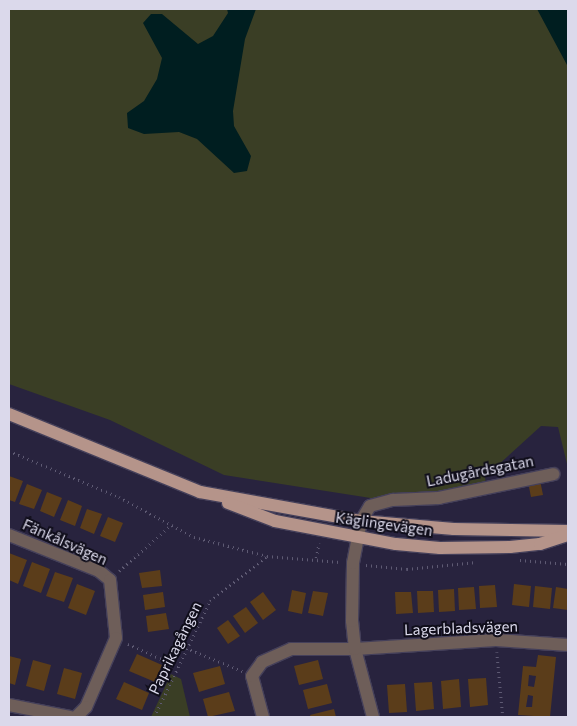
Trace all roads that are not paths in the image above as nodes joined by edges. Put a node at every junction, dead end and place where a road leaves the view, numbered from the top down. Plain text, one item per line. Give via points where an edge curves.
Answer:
1 (9, 414) edge
2 (554, 474) dead end
3 (200, 492) junction
4 (361, 521) junction
5 (568, 531) edge
6 (9, 535) edge
7 (568, 535) edge
8 (357, 539) junction
9 (568, 645) edge
10 (355, 649) junction
11 (9, 705) edge
12 (70, 717) edge
13 (76, 717) edge
14 (263, 717) edge
15 (373, 717) edge

1 - 3 main road, Käglingevägen
2 - 4 street, Ladugårdsgatan via 439,498 393,500 370,506
3 - 4 main road, Käglingevägen
3 - 8 main road, Käglingevägen via 275,521
4 - 5 main road, Käglingevägen via 454,529
4 - 8 street
6 - 13 street, Fänkålsvägen via 99,571 110,580 115,604 116,638 86,707
7 - 8 main road, Käglingevägen via 540,544 510,547 440,548
8 - 10 street via 352,591
9 - 10 street, Lagerbladsvägen via 496,640
10 - 14 street, Lagerbladsvägen via 291,649 262,662 252,676
10 - 15 street
11 - 12 street

